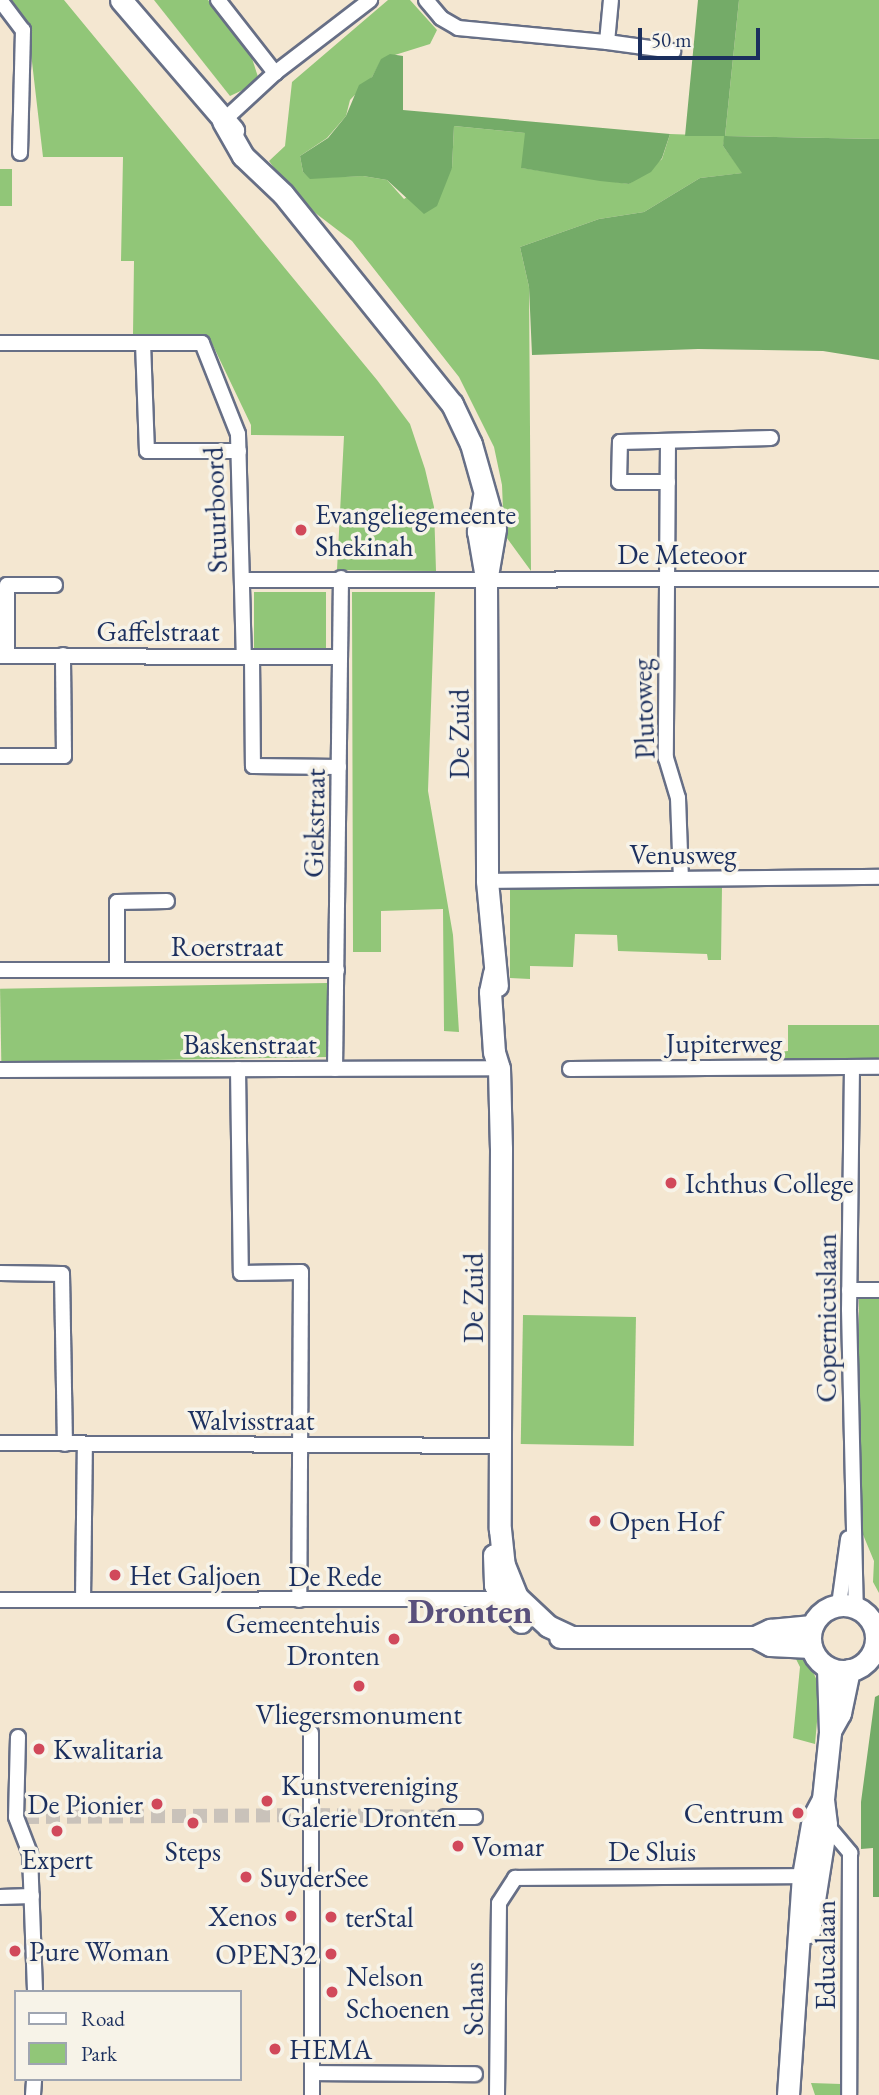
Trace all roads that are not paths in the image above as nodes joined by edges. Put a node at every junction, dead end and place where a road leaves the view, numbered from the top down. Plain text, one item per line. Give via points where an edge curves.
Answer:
1 (0, 0) edge
2 (121, 0) edge
3 (218, 0) edge
4 (370, 0) edge
5 (426, 0) edge
6 (611, 0) edge
7 (607, 42) junction
8 (673, 51) dead end
9 (275, 73) junction
10 (223, 121) junction
11 (20, 153) dead end
12 (0, 343) edge
13 (143, 343) junction
14 (771, 438) dead end
15 (668, 441) junction
16 (239, 452) junction
17 (668, 482) junction
18 (341, 578) junction
19 (486, 578) junction
20 (665, 578) junction
21 (879, 579) edge
22 (242, 580) junction
23 (55, 585) dead end
24 (63, 655) junction
25 (4, 656) edge
26 (248, 657) junction
27 (340, 657) junction
28 (0, 756) edge
29 (339, 767) junction
30 (879, 877) edge
31 (681, 878) junction
32 (487, 881) junction
33 (167, 901) dead end
34 (0, 970) edge
35 (117, 970) junction
36 (337, 970) junction
37 (852, 1067) junction
38 (879, 1067) edge
39 (499, 1068) junction
40 (238, 1069) junction
41 (335, 1069) junction
42 (570, 1069) dead end
43 (0, 1070) edge
44 (0, 1273) edge
45 (849, 1290) junction
46 (879, 1290) edge
47 (0, 1443) edge
48 (65, 1444) junction
49 (85, 1444) junction
50 (303, 1444) junction
51 (501, 1446) junction
52 (500, 1529) junction
53 (0, 1600) edge
54 (83, 1600) junction
55 (299, 1600) junction
56 (492, 1600) junction
57 (847, 1606) junction
58 (572, 1637) junction
59 (811, 1637) junction
60 (877, 1638) edge
61 (839, 1669) junction
62 (311, 1733) dead end
63 (18, 1737) dead end
64 (823, 1799) junction
65 (445, 1817) tunnel mouth
66 (475, 1817) dead end
67 (827, 1824) junction
68 (811, 1876) junction
69 (32, 1896) junction
70 (0, 1897) edge
71 (499, 1902) joint
72 (35, 1990) edge
73 (794, 2035) junction
74 (312, 2073) junction
75 (475, 2074) dead end
76 (312, 2095) edge
77 (497, 2095) edge
78 (788, 2095) edge
79 (801, 2095) edge
80 (849, 2095) edge

1 - 11 street via 23,30
2 - 10 street, De Zuid
3 - 9 street
4 - 9 street
5 - 7 street via 441,18 458,28
6 - 7 street
7 - 8 street
9 - 10 street
10 - 19 street, De Zuid via 243,156 283,194 452,404 471,444 484,496 478,531
12 - 13 street
13 - 16 street, Stuurboord via 202,343 238,434
13 - 16 street via 147,451
14 - 15 street
15 - 17 street, Plutoweg
15 - 17 street via 620,442 619,468 619,482
16 - 22 street, Stuurboord
17 - 20 street, Plutoweg
18 - 19 street, De Meteoor
18 - 22 street
18 - 27 street, Giekstraat
19 - 20 street, De Meteoor
19 - 32 street, De Zuid
20 - 21 street, De Meteoor
20 - 31 street, Plutoweg via 666,758 678,798
22 - 26 street, Stuurboord
23 - 25 street, Gaffelstraat via 7,585
24 - 25 street, Gaffelstraat
24 - 26 street, Gaffelstraat
24 - 28 street, Gaffelstraat via 64,756
26 - 27 street, Gaffelstraat
26 - 29 street, Gaffelstraat via 253,766
27 - 29 street, Giekstraat
29 - 36 street, Giekstraat
30 - 31 street, Venusweg
31 - 32 street, Venusweg
32 - 39 street, De Zuid via 494,973 506,1034
33 - 35 street, Roerstraat via 117,902
34 - 35 street, Roerstraat
35 - 36 street, Roerstraat
36 - 41 street, Giekstraat
37 - 38 street, Jupiterweg
37 - 42 street, Jupiterweg
37 - 45 street, Copernicuslaan
39 - 41 street, Baskenstraat
39 - 51 street, De Zuid
40 - 41 street, Baskenstraat
40 - 43 street, Baskenstraat
40 - 50 street via 241,1273 301,1272
44 - 48 street via 62,1274
45 - 46 street
45 - 57 street, Copernicuslaan
47 - 48 street, Walvisstraat
48 - 49 street, Walvisstraat
49 - 50 street, Walvisstraat
49 - 54 street
50 - 51 street, Walvisstraat
50 - 55 street
51 - 52 street, De Zuid
52 - 56 street, De Zuid via 492,1563
52 - 58 street, De Zuid via 504,1565 517,1597 548,1626
53 - 54 street, De Rede
54 - 55 street, De Rede
55 - 56 street, De Rede
56 - 58 street, De Zuid via 537,1633
57 - 59 street via 822,1612
57 - 60 street
58 - 59 street, De Zuid via 755,1637 770,1630
59 - 61 street
60 - 61 street via 869,1659
61 - 64 street via 840,1713 830,1732
62 - 74 street
63 - 69 street via 21,1817 30,1854
64 - 67 street
64 - 68 street via 813,1818
65 - 66 street
67 - 68 street
67 - 80 street, Educalaan via 850,1853
68 - 71 street, De Sluis via 520,1876 505,1886
68 - 73 street via 813,1922 802,1946
69 - 70 street
69 - 72 street
71 - 77 street, Schans
73 - 78 street
73 - 79 street via 801,2062
74 - 75 street
74 - 76 street

